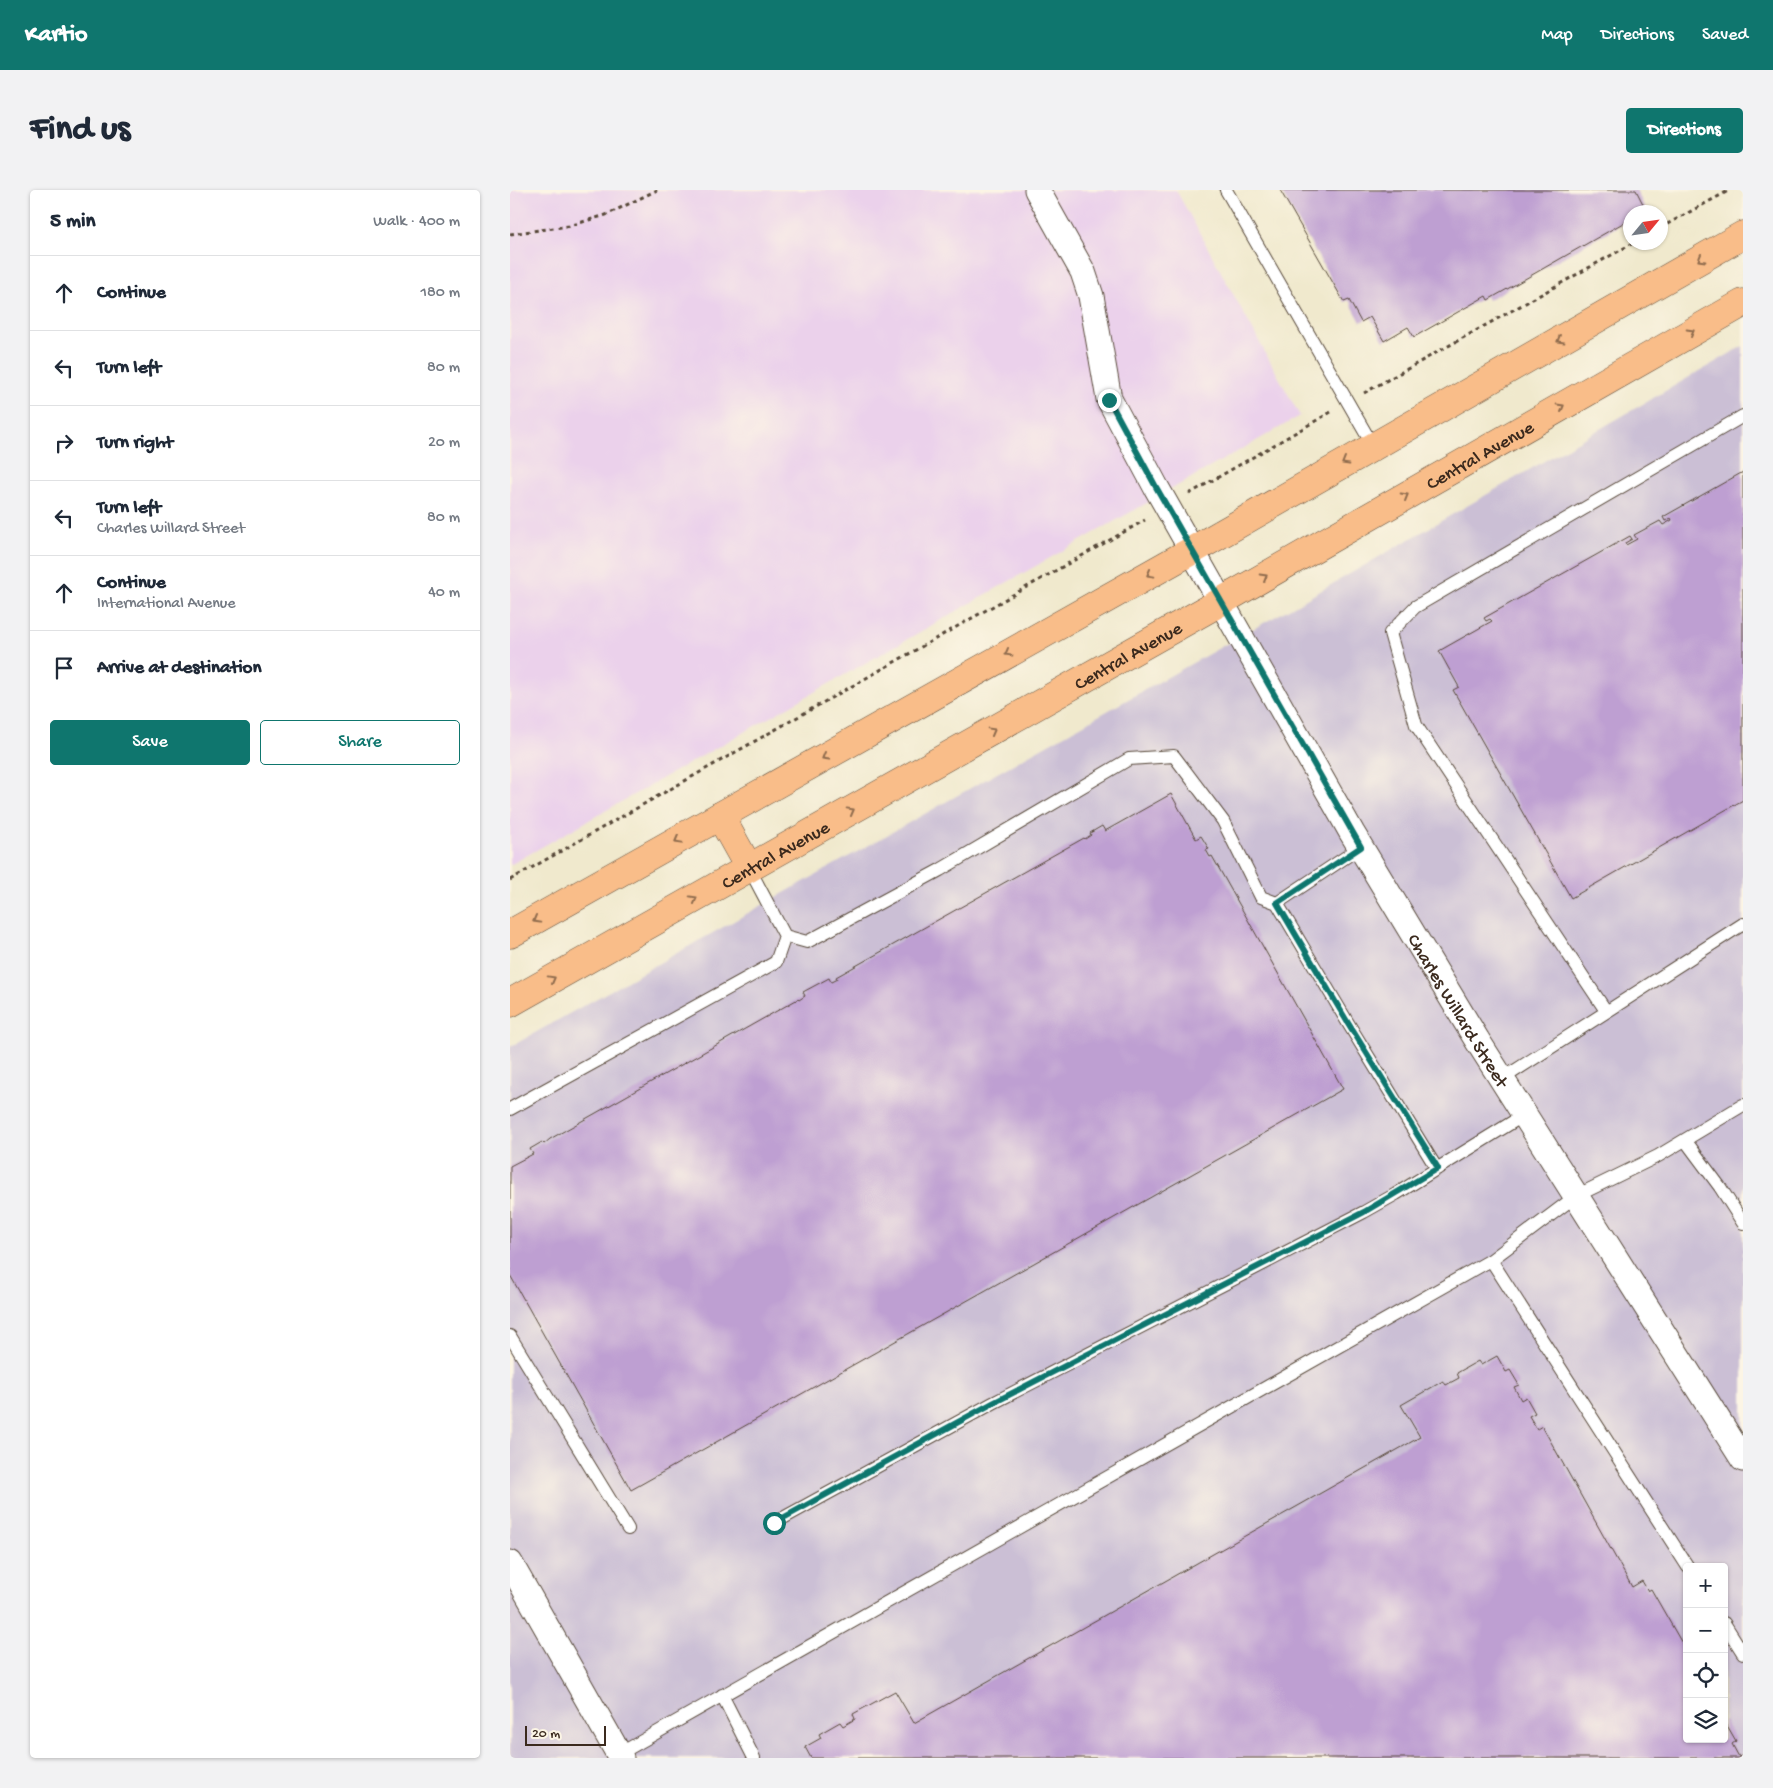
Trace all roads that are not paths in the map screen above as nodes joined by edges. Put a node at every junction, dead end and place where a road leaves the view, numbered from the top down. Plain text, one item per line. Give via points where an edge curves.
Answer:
1 (1037, 190) edge
2 (1226, 190) edge
3 (1743, 235) edge
4 (1743, 302) edge
5 (1743, 416) edge
6 (1373, 446) junction
7 (1192, 550) junction
8 (1222, 601) junction
9 (720, 816) junction
10 (1361, 847) junction
11 (749, 868) junction
12 (1277, 903) junction
13 (1743, 924) edge
14 (510, 934) edge
15 (785, 936) junction
16 (510, 1003) edge
17 (1606, 1011) junction
18 (1502, 1079) junction
19 (1743, 1106) edge
20 (510, 1109) edge
21 (1524, 1115) junction
22 (1684, 1140) junction
23 (1438, 1168) junction
24 (1576, 1196) junction
25 (1743, 1223) edge
26 (1491, 1260) junction
27 (510, 1336) edge
28 (1743, 1459) edge
29 (774, 1523) dead end
30 (628, 1529) dead end
31 (510, 1563) edge
32 (1685, 1563) edge
33 (1728, 1629) edge
34 (1743, 1652) edge
35 (722, 1695) junction
36 (620, 1756) edge
37 (754, 1758) edge

1 - 7 street, Charles Willard Street via 1083,272 1091,296 1109,400
2 - 6 lane
3 -> 6 main road
8 -> 4 main road, Central Avenue
5 - 17 lane via 1415,607 1390,633 1416,725
6 -> 7 main road
7 - 8 street, Charles Willard Street
7 -> 9 main road
8 - 10 street, Charles Willard Street
11 -> 8 main road, Central Avenue
9 - 11 main road
9 -> 14 main road
10 - 12 lane
10 - 18 street, Charles Willard Street
11 - 15 lane
16 -> 11 main road, Central Avenue
12 - 15 lane via 1261,897 1222,821 1174,756 1129,759 940,870 808,942
12 - 23 lane
13 - 17 lane
15 - 20 lane via 776,962
17 - 18 lane
18 - 21 street, Charles Willard Street
19 - 22 lane
21 - 23 lane
21 - 24 street, Charles Willard Street
22 - 24 lane
22 - 25 lane
23 - 29 lane via 1364,1212 993,1403
24 - 26 lane
24 - 28 street, Charles Willard Street
26 - 32 lane
26 - 35 lane
27 - 30 lane
31 - 36 street
33 - 34 lane
35 - 36 lane
35 - 37 lane

